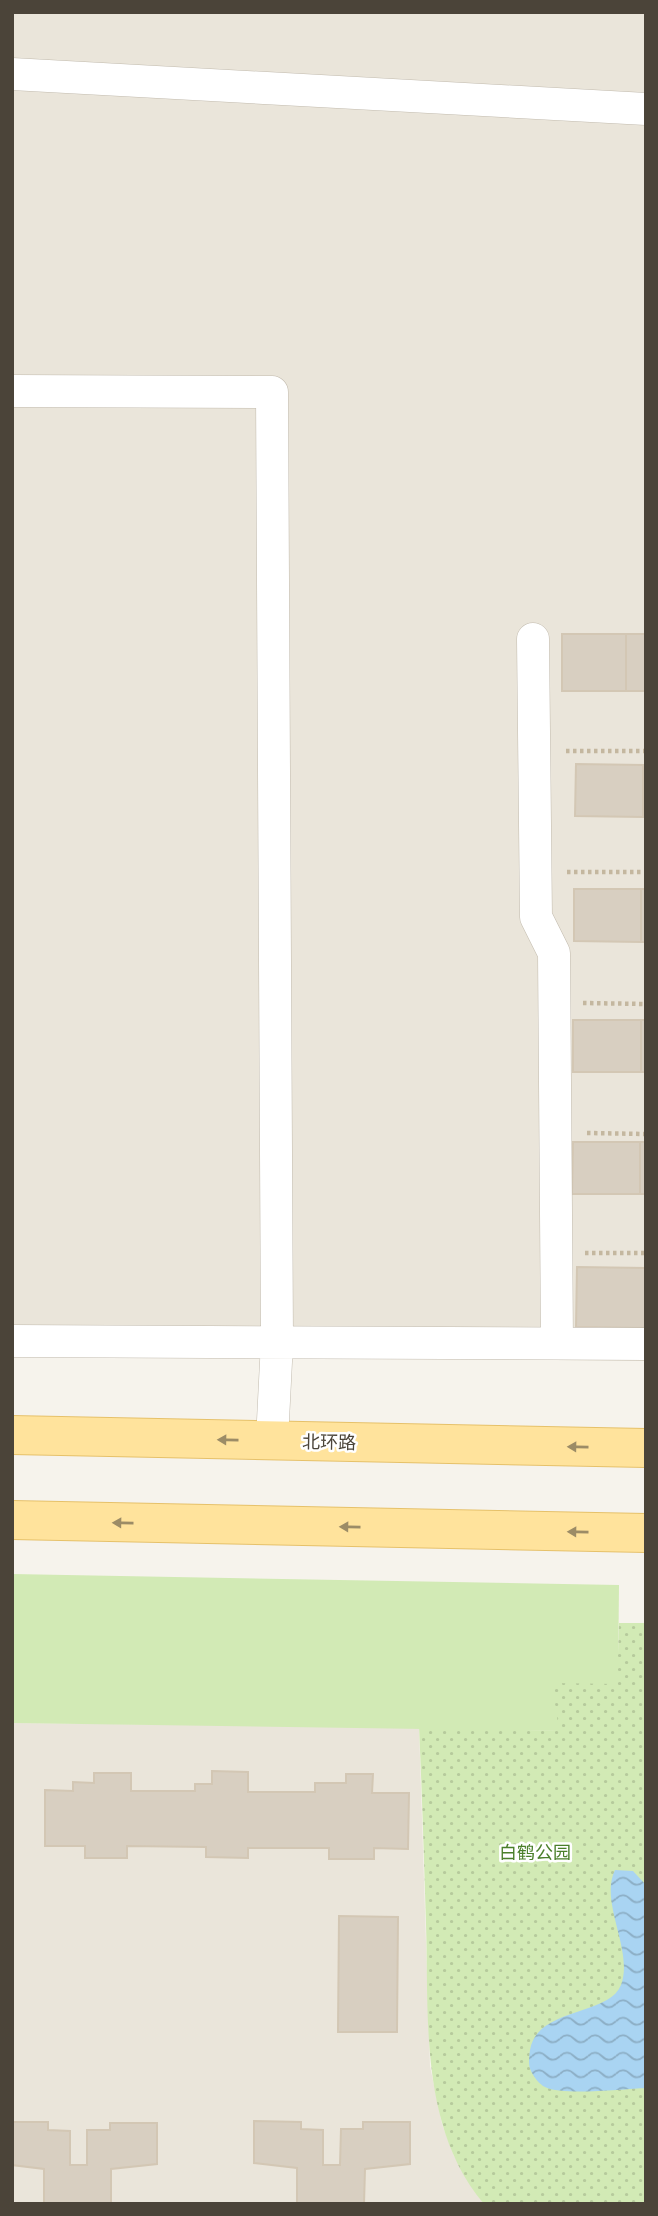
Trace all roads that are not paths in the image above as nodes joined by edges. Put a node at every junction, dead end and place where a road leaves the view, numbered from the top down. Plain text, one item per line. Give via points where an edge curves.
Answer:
1 (12, 74) edge
2 (646, 109) edge
3 (12, 391) edge
4 (533, 639) dead end
5 (12, 1340) edge
6 (277, 1342) junction
7 (557, 1343) junction
8 (646, 1344) edge
9 (12, 1435) edge
10 (272, 1440) junction
11 (646, 1448) edge
12 (12, 1520) edge
13 (646, 1533) edge

1 - 2 street
3 - 6 street via 272,392
4 - 7 street via 536,917 554,953
5 - 6 street
6 - 7 street
6 - 10 street
7 - 8 street
10 -> 9 main road, 北环路
11 -> 10 main road, 北环路
13 -> 12 main road

